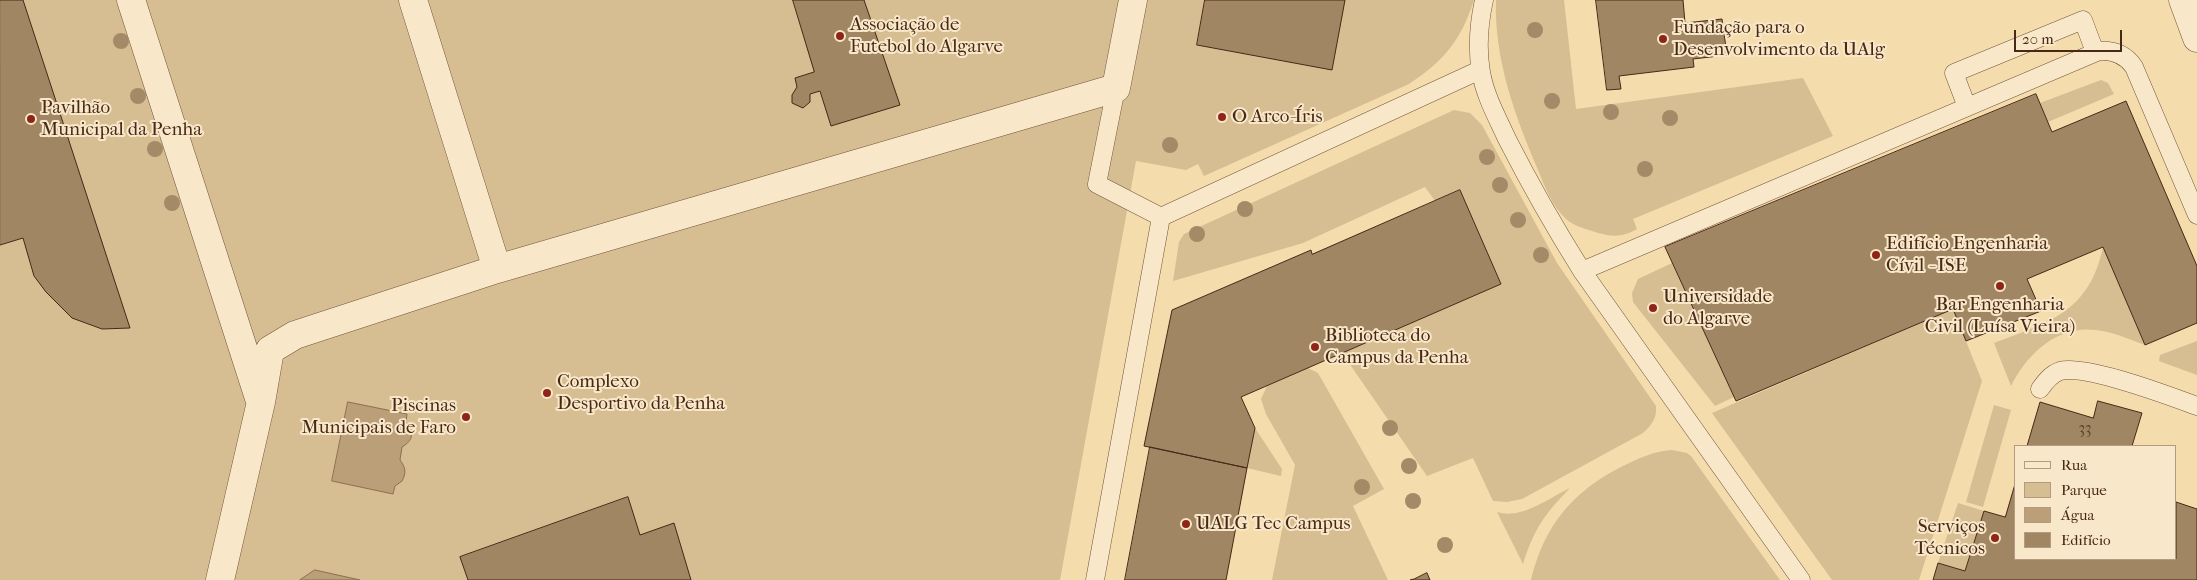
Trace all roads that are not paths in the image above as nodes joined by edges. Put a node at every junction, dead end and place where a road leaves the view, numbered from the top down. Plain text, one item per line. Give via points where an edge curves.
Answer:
1 (131, 0) edge
2 (413, 0) edge
3 (1133, 0) edge
4 (1484, 0) edge
5 (2183, 0) edge
6 (2197, 38) edge
7 (2095, 52) junction
8 (1480, 70) junction
9 (1116, 88) junction
10 (1967, 107) junction
11 (2197, 215) edge
12 (1162, 217) junction
13 (497, 269) junction
14 (1582, 271) junction
15 (2040, 389) dead end
16 (261, 402) junction
17 (2197, 406) edge
18 (220, 580) edge
19 (1095, 580) edge
20 (1801, 580) edge

1 - 16 street
2 - 13 street
3 - 9 street
4 - 8 lane
5 - 6 street
7 - 10 lane
7 - 10 lane via 2083,20 1954,73
7 - 11 lane via 2118,54 2134,68
8 - 12 lane
8 - 14 lane via 1492,108 1521,168
9 - 12 lane via 1097,184
9 - 13 street
10 - 14 lane
12 - 19 lane
13 - 16 street via 295,335 270,350
14 - 20 lane
15 - 17 lane via 2058,371 2073,370 2125,382
16 - 18 street

